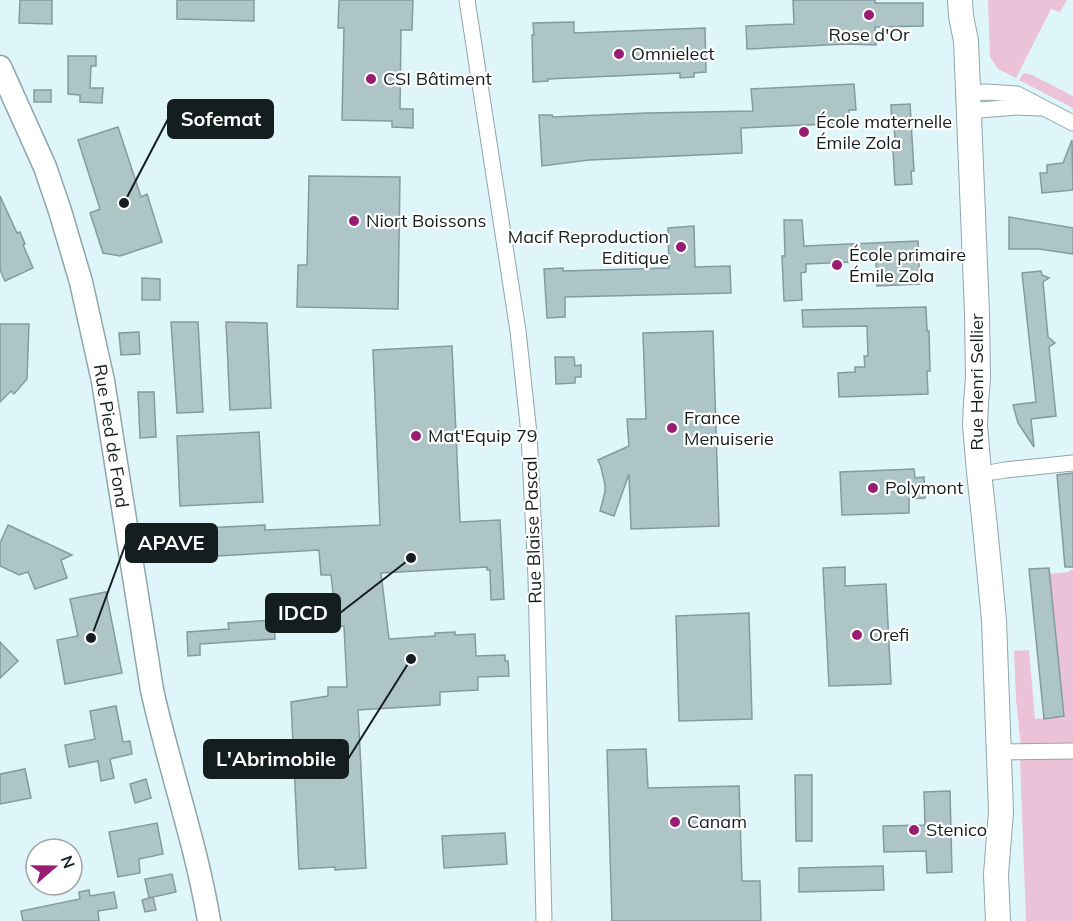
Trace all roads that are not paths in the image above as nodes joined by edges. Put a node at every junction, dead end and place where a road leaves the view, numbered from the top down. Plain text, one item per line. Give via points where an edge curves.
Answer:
1 (467, 0) edge
2 (960, 0) edge
3 (976, 0) edge
4 (0, 67) edge
5 (974, 102) junction
6 (1073, 123) edge
7 (1073, 463) edge
8 (994, 472) junction
9 (994, 620) junction
10 (1073, 751) edge
11 (999, 752) junction
12 (1001, 812) junction
13 (209, 921) edge
14 (544, 921) edge
15 (998, 921) edge
16 (1010, 921) edge

1 - 14 street, Rue Blaise Pascal via 518,331 529,434
2 - 5 main road, Rue Henri Sellier
3 - 5 main road, Rue Henri Sellier
4 - 13 main road, Rue Pied de Fond via 53,189 89,315 150,681
5 - 6 street via 1044,108
5 - 8 main road, Rue Henri Sellier via 991,358
5 - 9 main road, Rue Henri Sellier via 978,378 975,425
7 - 8 street
8 - 9 main road, Rue Henri Sellier via 998,573
9 - 11 main road, Rue Henri Sellier
10 - 11 street
11 - 12 main road, Rue Henri Sellier
12 - 15 main road, Rue Henri Sellier via 996,874
12 - 16 main road, Rue Henri Sellier

